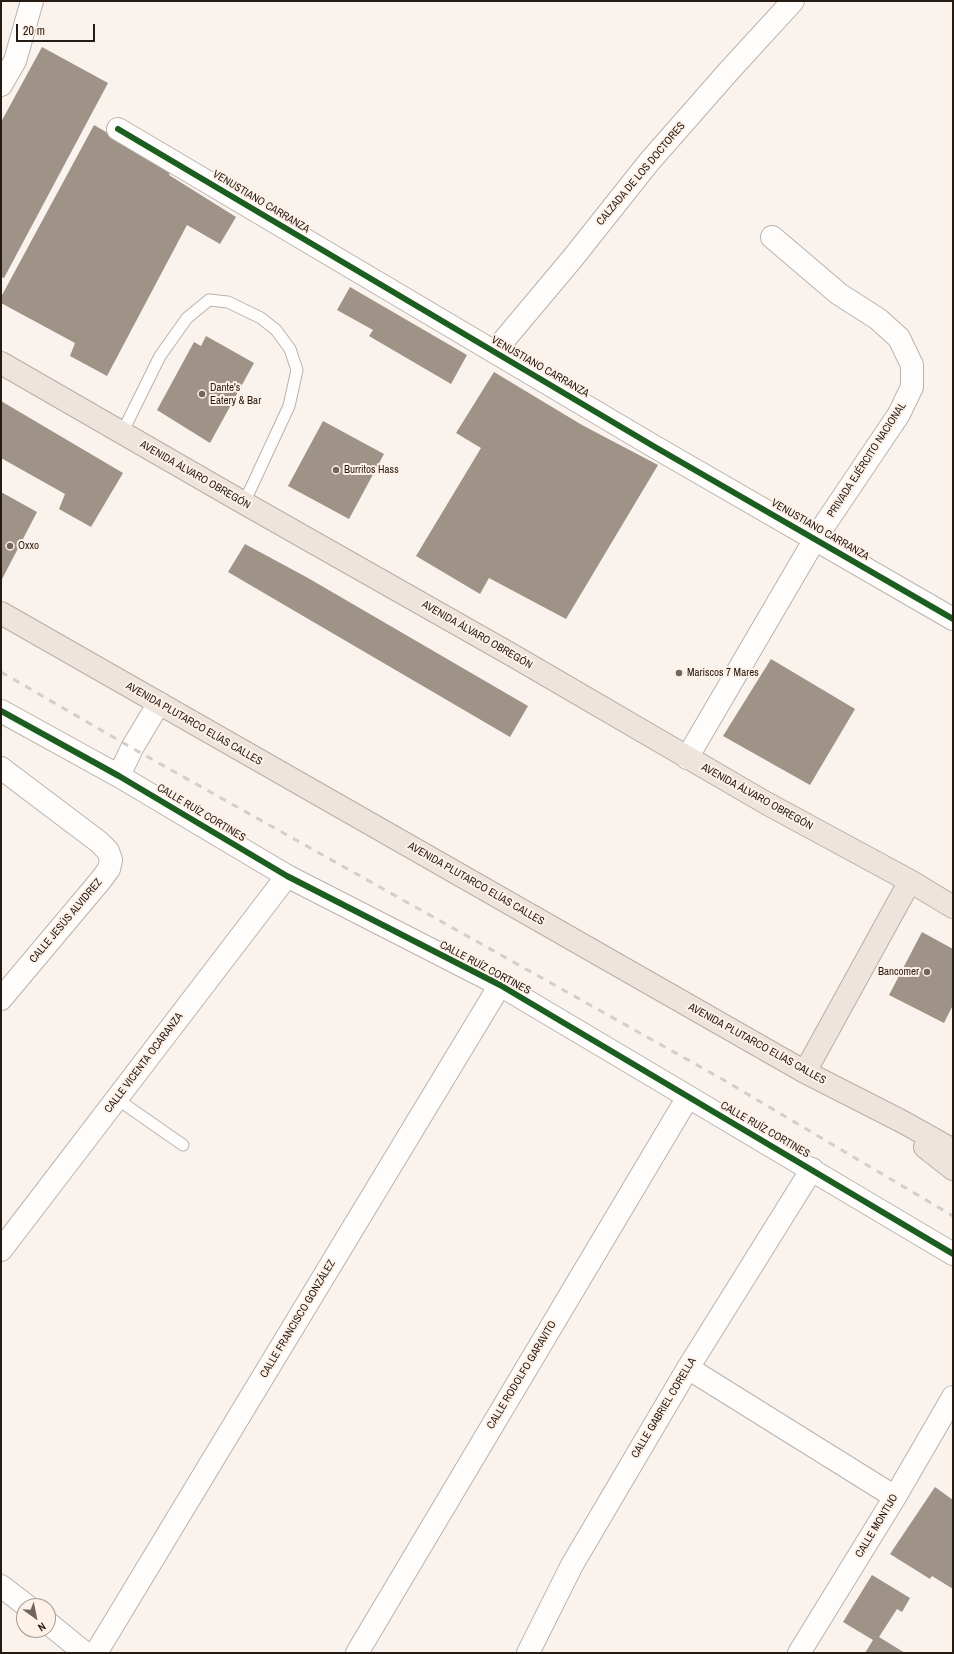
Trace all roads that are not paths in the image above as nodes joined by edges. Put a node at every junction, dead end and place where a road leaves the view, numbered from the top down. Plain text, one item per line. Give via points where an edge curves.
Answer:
1 (32, 1) edge
2 (793, 1) edge
3 (1, 85) edge
4 (118, 129) dead end
5 (772, 237) dead end
6 (494, 352) junction
7 (1, 363) edge
8 (122, 433) junction
9 (244, 503) junction
10 (815, 539) junction
11 (1, 613) edge
12 (953, 619) edge
13 (159, 703) junction
14 (1, 711) edge
15 (687, 758) junction
16 (1, 768) edge
17 (118, 776) junction
18 (286, 876) junction
19 (910, 881) junction
20 (953, 907) edge
21 (500, 985) junction
22 (1, 999) edge
23 (805, 1072) junction
24 (688, 1097) junction
25 (117, 1099) junction
26 (903, 1122) junction
27 (184, 1146) dead end
28 (953, 1150) edge
29 (812, 1169) junction
30 (953, 1169) edge
31 (1, 1250) edge
32 (953, 1254) edge
33 (688, 1368) junction
34 (953, 1397) edge
35 (895, 1497) junction
36 (1, 1586) edge
37 (16, 1598) edge
38 (56, 1629) edge
39 (86, 1653) edge
40 (96, 1653) edge
41 (357, 1653) edge
42 (528, 1653) edge
43 (799, 1653) edge

1 - 3 street via 15,62
2 - 6 street, CALZADA DE LOS DOCTORES via 649,162
4 - 6 street, VENUSTIANO CARRANZA
5 - 10 street, PRIVADA EJÉRCITO NACIONAL via 839,294 878,319 899,338 912,365 912,387 899,414
6 - 10 street, VENUSTIANO CARRANZA
7 - 8 highway, AVENIDA ÁLVARO OBREGÓN
8 - 9 highway, AVENIDA ÁLVARO OBREGÓN
8 - 9 lane via 160,356 187,318 209,300 228,302 261,318 276,330 290,349 297,370 288,406
9 - 15 highway, AVENIDA ÁLVARO OBREGÓN
10 - 12 street, VENUSTIANO CARRANZA
10 - 15 street, PRIVADA EJÉRCITO NACIONAL
11 - 13 highway, AVENIDA PLUTARCO ELÍAS CALLES
13 - 17 street
13 - 23 highway, AVENIDA PLUTARCO ELÍAS CALLES
14 - 17 street, CALLE RUÍZ CORTINES
15 - 19 highway, AVENIDA ÁLVARO OBREGÓN
16 - 22 street, CALLE JESÚS ALVIDREZ via 99,842 108,851 110,860 109,869 100,881
17 - 18 street, CALLE RUÍZ CORTINES
18 - 21 street, CALLE RUÍZ CORTINES
18 - 25 street, CALLE VICENTA OCARANZA
19 - 20 highway, AVENIDA ÁLVARO OBREGÓN
19 - 23 highway
21 - 24 street, CALLE RUÍZ CORTINES
21 - 40 street, CALLE FRANCISCO GONZÁLEZ
23 - 26 highway, AVENIDA PLUTARCO ELÍAS CALLES
24 - 29 street, CALLE RUÍZ CORTINES
24 - 41 street, CALLE RODOLFO GARAVITO
25 - 27 lane
25 - 31 street, CALLE VICENTA OCARANZA
26 - 28 highway, AVENIDA PLUTARCO ELÍAS CALLES
26 - 30 highway via 916,1139
29 - 32 street, CALLE RUÍZ CORTINES
29 - 33 street, CALLE GABRIEL CORELLA
33 - 35 street
33 - 42 street, CALLE GABRIEL CORELLA via 572,1565
34 - 35 street, CALLE MONTIJO
35 - 43 street, CALLE MONTIJO
36 - 37 street
38 - 39 street

